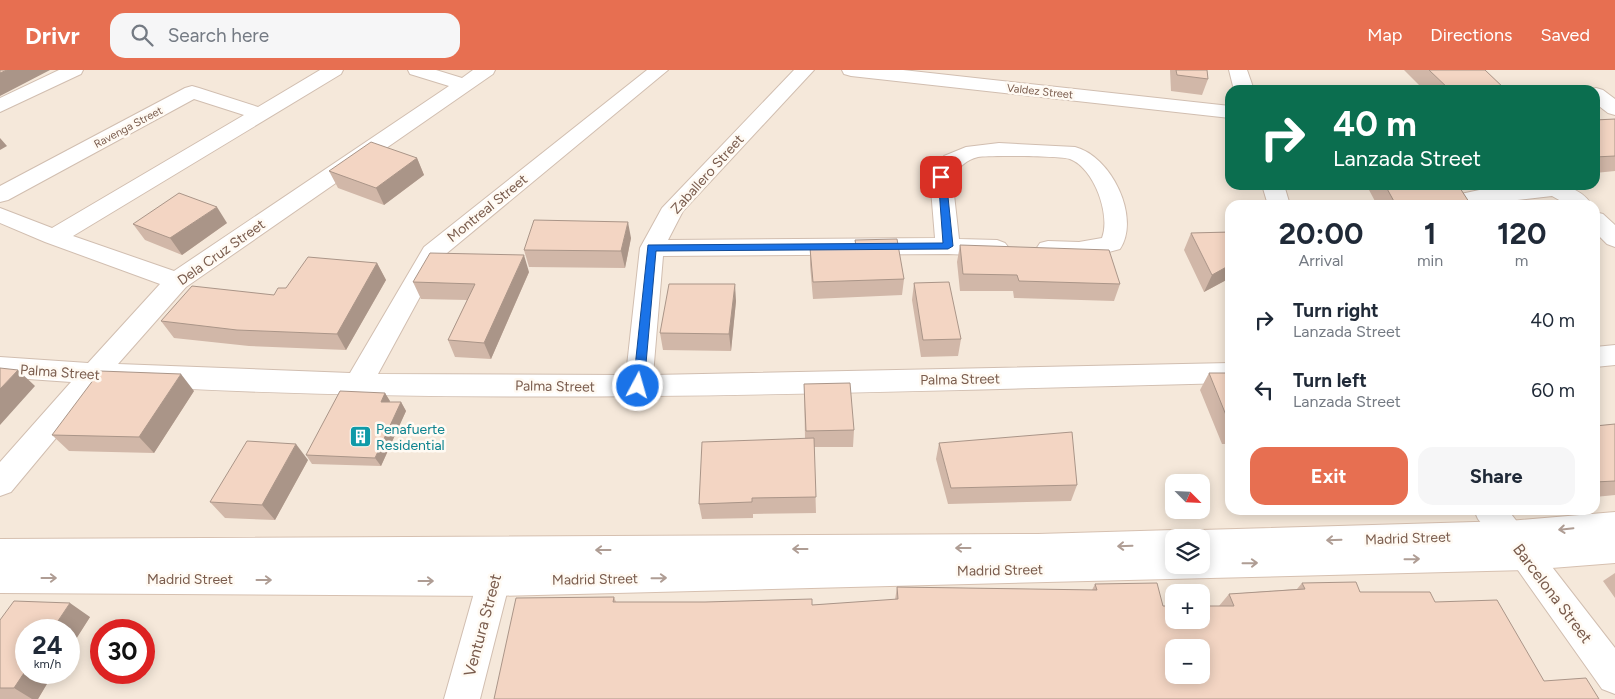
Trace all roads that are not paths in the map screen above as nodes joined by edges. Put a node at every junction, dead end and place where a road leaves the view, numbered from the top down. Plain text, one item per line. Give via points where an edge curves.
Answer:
1 (74, 70) edge
2 (334, 70) edge
3 (416, 70) edge
4 (486, 70) edge
5 (659, 70) edge
6 (805, 70) edge
7 (850, 70) edge
8 (1238, 70) edge
9 (464, 85) junction
10 (1242, 85) edge
11 (1602, 94) edge
12 (0, 106) edge
13 (1615, 109) edge
14 (1225, 111) edge
15 (261, 114) junction
16 (1545, 190) edge
17 (1557, 190) edge
18 (0, 195) edge
19 (1464, 200) edge
20 (1576, 200) edge
21 (0, 215) edge
22 (1600, 224) edge
23 (53, 238) junction
24 (1615, 239) edge
25 (948, 246) junction
26 (652, 248) junction
27 (177, 282) junction
28 (1615, 355) edge
29 (1600, 356) edge
30 (0, 367) edge
31 (1225, 374) edge
32 (93, 375) junction
33 (358, 384) junction
34 (638, 386) junction
35 (0, 483) edge
36 (1493, 515) edge
37 (1615, 525) edge
38 (1165, 544) edge
39 (1210, 544) edge
40 (1517, 546) junction
41 (1615, 549) edge
42 (0, 553) edge
43 (1210, 564) edge
44 (1165, 565) edge
45 (498, 566) junction
46 (0, 578) edge
47 (1615, 677) edge
48 (462, 699) edge

1 - 12 street
2 - 15 street
3 - 9 street
4 - 9 street, Dela Cruz Street
5 - 33 street, Montreal Street via 432,252
6 - 26 street, Zaballero Street via 673,208
7 - 14 street, Valdez Street
8 - 10 street
9 - 27 street, Dela Cruz Street
11 - 13 street
15 - 18 street, Ravenga Street via 192,92
15 - 23 street
16 - 19 street
17 - 20 street
21 - 23 street
22 - 24 street
23 - 27 street
25 - 25 street via 1078,250 1112,244 1117,230 1116,212 1101,176 1074,153 999,149 973,151 952,161 941,177
25 - 26 street
26 - 34 street, Zaballero Street
27 - 32 street, Dela Cruz Street
28 - 29 street
30 - 32 street, Palma Street
31 - 34 street, Palma Street
32 - 33 street, Palma Street
32 - 35 street, Dela Cruz Street
33 - 34 street, Palma Street
36 - 40 street, Barcelona Street
37 -> 40 street, Madrid Street
38 -> 45 street, Madrid Street
40 -> 39 street, Madrid Street
40 - 41 street, Madrid Street
43 -> 40 street, Madrid Street
40 - 47 street, Barcelona Street
42 - 45 street, Madrid Street
45 -> 44 street, Madrid Street
46 -> 45 street, Madrid Street
45 - 48 street, Ventura Street

